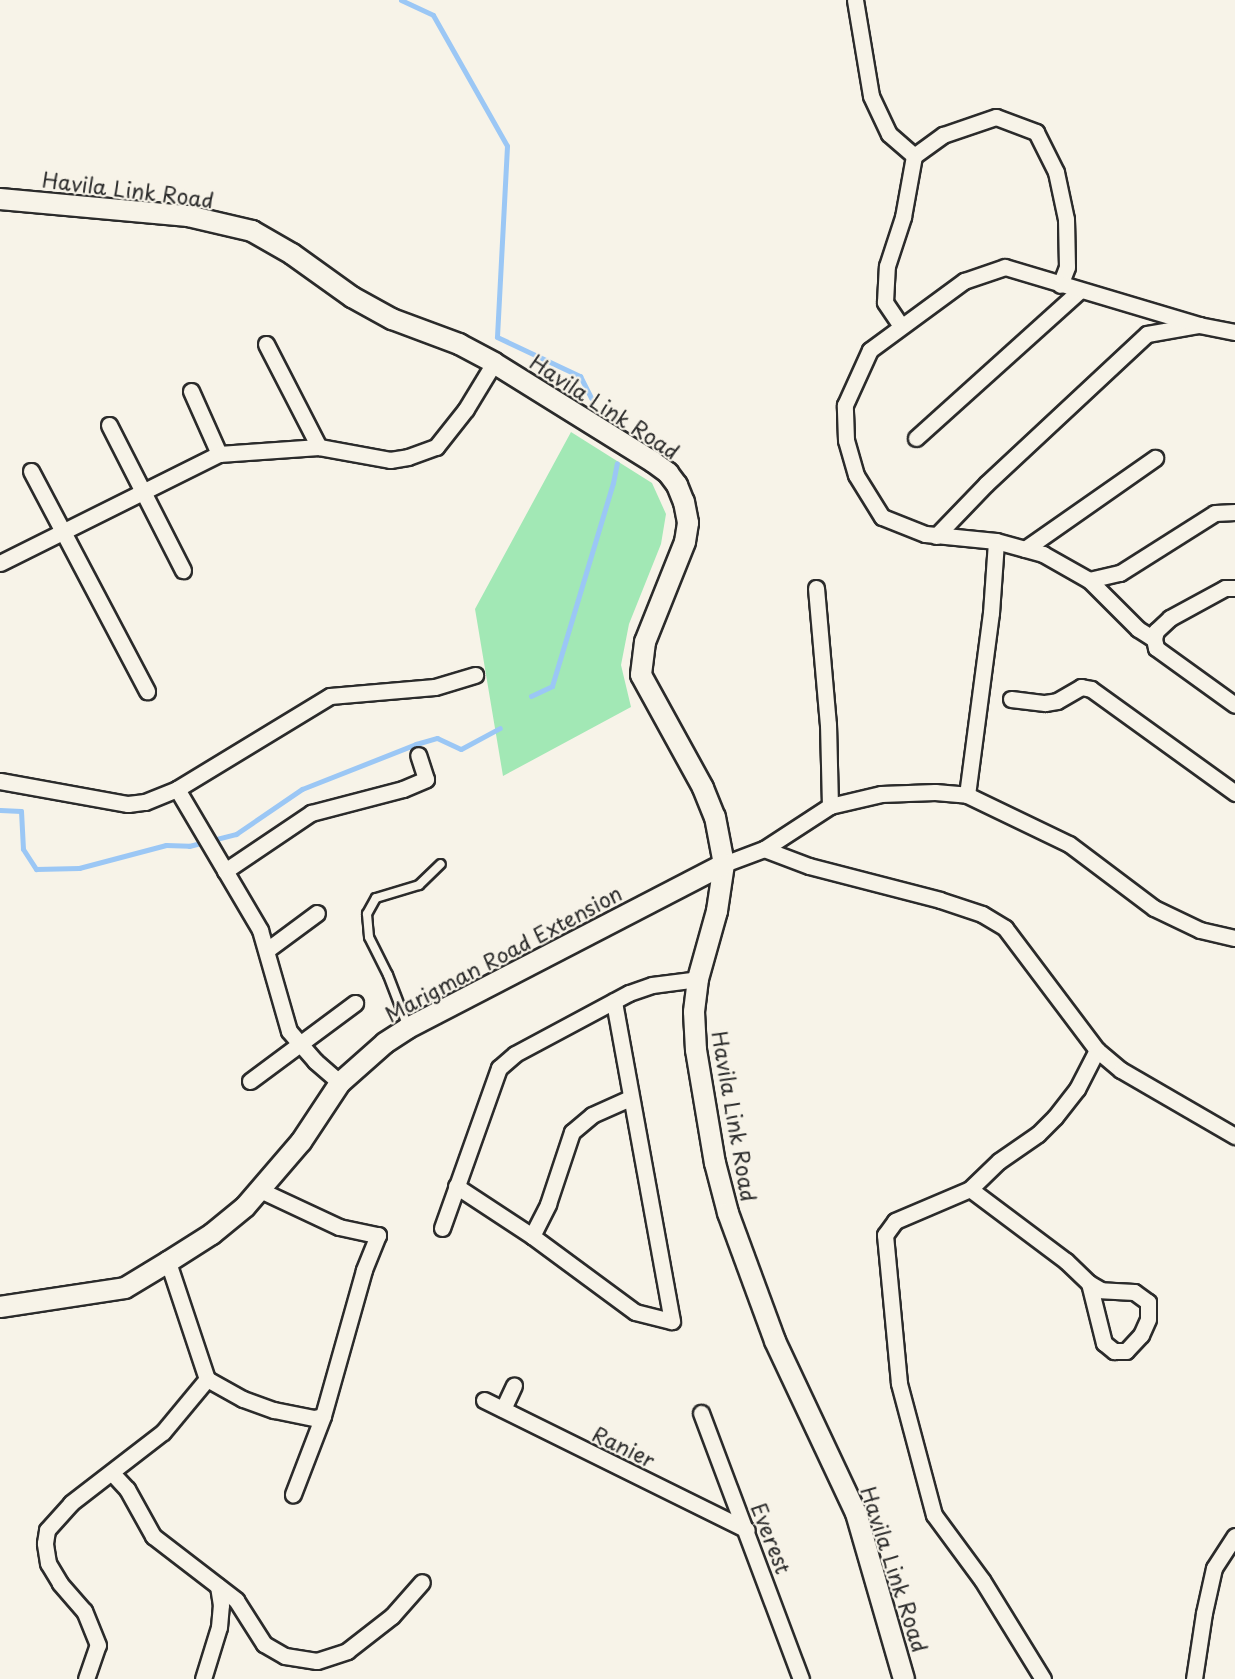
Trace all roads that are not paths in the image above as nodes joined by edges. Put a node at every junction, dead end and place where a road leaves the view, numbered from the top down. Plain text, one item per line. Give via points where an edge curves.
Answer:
1 (855, 0) edge
2 (914, 156) junction
3 (0, 199) edge
4 (1060, 285) junction
5 (1078, 291) junction
6 (1199, 325) junction
7 (901, 326) junction
8 (1235, 332) edge
9 (266, 344) dead end
10 (494, 363) junction
11 (191, 391) dead end
12 (109, 425) dead end
13 (916, 438) dead end
14 (319, 447) junction
15 (219, 454) junction
16 (1155, 458) dead end
17 (31, 471) dead end
18 (142, 494) junction
19 (1235, 512) edge
20 (62, 533) junction
21 (936, 536) junction
22 (996, 541) junction
23 (1026, 549) junction
24 (0, 563) edge
25 (183, 570) dead end
26 (1089, 580) junction
27 (816, 588) dead end
28 (1235, 588) edge
29 (1154, 639) junction
30 (475, 675) dead end
31 (147, 691) dead end
32 (1011, 699) dead end
33 (1235, 705) edge
34 (418, 755) dead end
35 (0, 781) edge
36 (177, 789) junction
37 (1235, 793) edge
38 (967, 795) junction
39 (830, 806) junction
40 (764, 849) junction
41 (441, 864) dead end
42 (724, 864) junction
43 (225, 871) junction
44 (317, 913) dead end
45 (1235, 938) edge
46 (267, 950) junction
47 (698, 979) junction
48 (614, 1000) junction
49 (355, 1003) dead end
50 (408, 1028) junction
51 (299, 1044) junction
52 (1096, 1050) junction
53 (250, 1081) dead end
54 (340, 1083) junction
55 (630, 1098) junction
56 (1235, 1136) edge
57 (456, 1185) junction
58 (970, 1189) junction
59 (260, 1190) junction
60 (442, 1228) dead end
61 (532, 1236) junction
62 (168, 1262) junction
63 (1089, 1283) junction
64 (0, 1307) edge
65 (207, 1379) junction
66 (514, 1385) dead end
67 (484, 1400) dead end
68 (503, 1409) junction
69 (701, 1413) dead end
70 (323, 1416) junction
71 (112, 1473) junction
72 (293, 1494) dead end
73 (747, 1530) junction
74 (1235, 1536) edge
75 (422, 1582) dead end
76 (218, 1586) junction
77 (86, 1679) edge
78 (204, 1679) edge
79 (801, 1679) edge
80 (904, 1679) edge
81 (1043, 1679) edge
82 (1194, 1679) edge

1 - 2 street via 871,96 889,134
2 - 4 street via 943,135 996,117 1036,132 1056,172 1066,219 1067,267
2 - 7 street via 903,217 887,266 885,302
3 - 10 street, Havila Link Road via 188,216 252,231 382,314 459,344
4 - 5 street
4 - 7 street via 1005,267 964,281
5 - 6 street
5 - 13 street
6 - 8 street
6 - 21 street via 1147,334
7 - 21 street via 870,350 845,405 846,440 856,475 882,517
9 - 14 street
10 - 14 street via 466,409 436,447 390,460
10 - 42 street, Havila Link Road via 653,462 677,485 688,523 686,542 645,642 641,675 703,788 715,817
11 - 15 street
12 - 18 street
14 - 15 street
15 - 18 street
16 - 23 street
17 - 20 street
18 - 20 street
18 - 25 street
19 - 26 street via 1215,513 1120,573
20 - 24 street
20 - 31 street
21 - 22 street
22 - 23 street
22 - 38 street via 991,614
23 - 26 street via 1043,554
26 - 29 street via 1138,629
27 - 39 street via 828,724
28 - 29 street via 1226,588 1170,618
29 - 33 street via 1156,648
30 - 36 street via 435,687 330,696
32 - 37 street via 1045,703 1057,701 1081,687 1091,689
34 - 43 street via 426,779 403,789 311,813
35 - 36 street via 128,804 145,802
36 - 43 street
38 - 39 street via 881,794
38 - 45 street via 1069,844 1154,908 1200,930
39 - 40 street
40 - 42 street
40 - 52 street via 809,866 982,914 1005,928
41 - 50 lane via 419,885 376,898 367,914 369,938
42 - 47 street, Havila Link Road via 717,912
42 - 50 street, Marigman Road Extension
43 - 46 street via 260,930
44 - 46 street
46 - 51 street via 289,1031
47 - 48 street via 652,985
47 - 80 street, Havila Link Road via 694,1012 696,1050 728,1214 775,1341 856,1513
48 - 55 street
48 - 57 street via 515,1054 499,1068
49 - 51 street
50 - 54 street, Marigman Road Extension
51 - 53 street
51 - 54 street
52 - 56 street via 1121,1070
52 - 58 street via 1077,1089 1055,1117
54 - 59 street, Marigman Road Extension via 301,1142
55 - 61 street via 592,1115 572,1132 548,1204
55 - 61 street via 672,1321 635,1312
57 - 60 street
57 - 61 street
58 - 63 street via 1066,1261
58 - 81 street via 895,1221 885,1235 899,1383 934,1515 982,1580
59 - 62 street, Marigman Road Extension via 212,1234
59 - 70 street via 339,1227 378,1235 364,1270
62 - 64 street, Marigman Road Extension via 125,1288
62 - 65 street
63 - 63 street via 1104,1342 1114,1351 1126,1351 1141,1335 1148,1319 1148,1302 1134,1292 1101,1290
65 - 70 street via 243,1399 274,1410 314,1418
65 - 71 street via 163,1432
66 - 68 street
67 - 68 street, Ranier
68 - 73 street, Ranier
69 - 73 street, Everest
70 - 72 street
71 - 76 street via 127,1489 153,1536
71 - 77 street via 71,1503 47,1530 45,1543 48,1563 84,1611 98,1645
73 - 79 street, Everest
74 - 82 street via 1214,1568
75 - 76 street via 392,1616 347,1651 317,1661 285,1656 264,1644 236,1600
76 - 78 street via 219,1627

